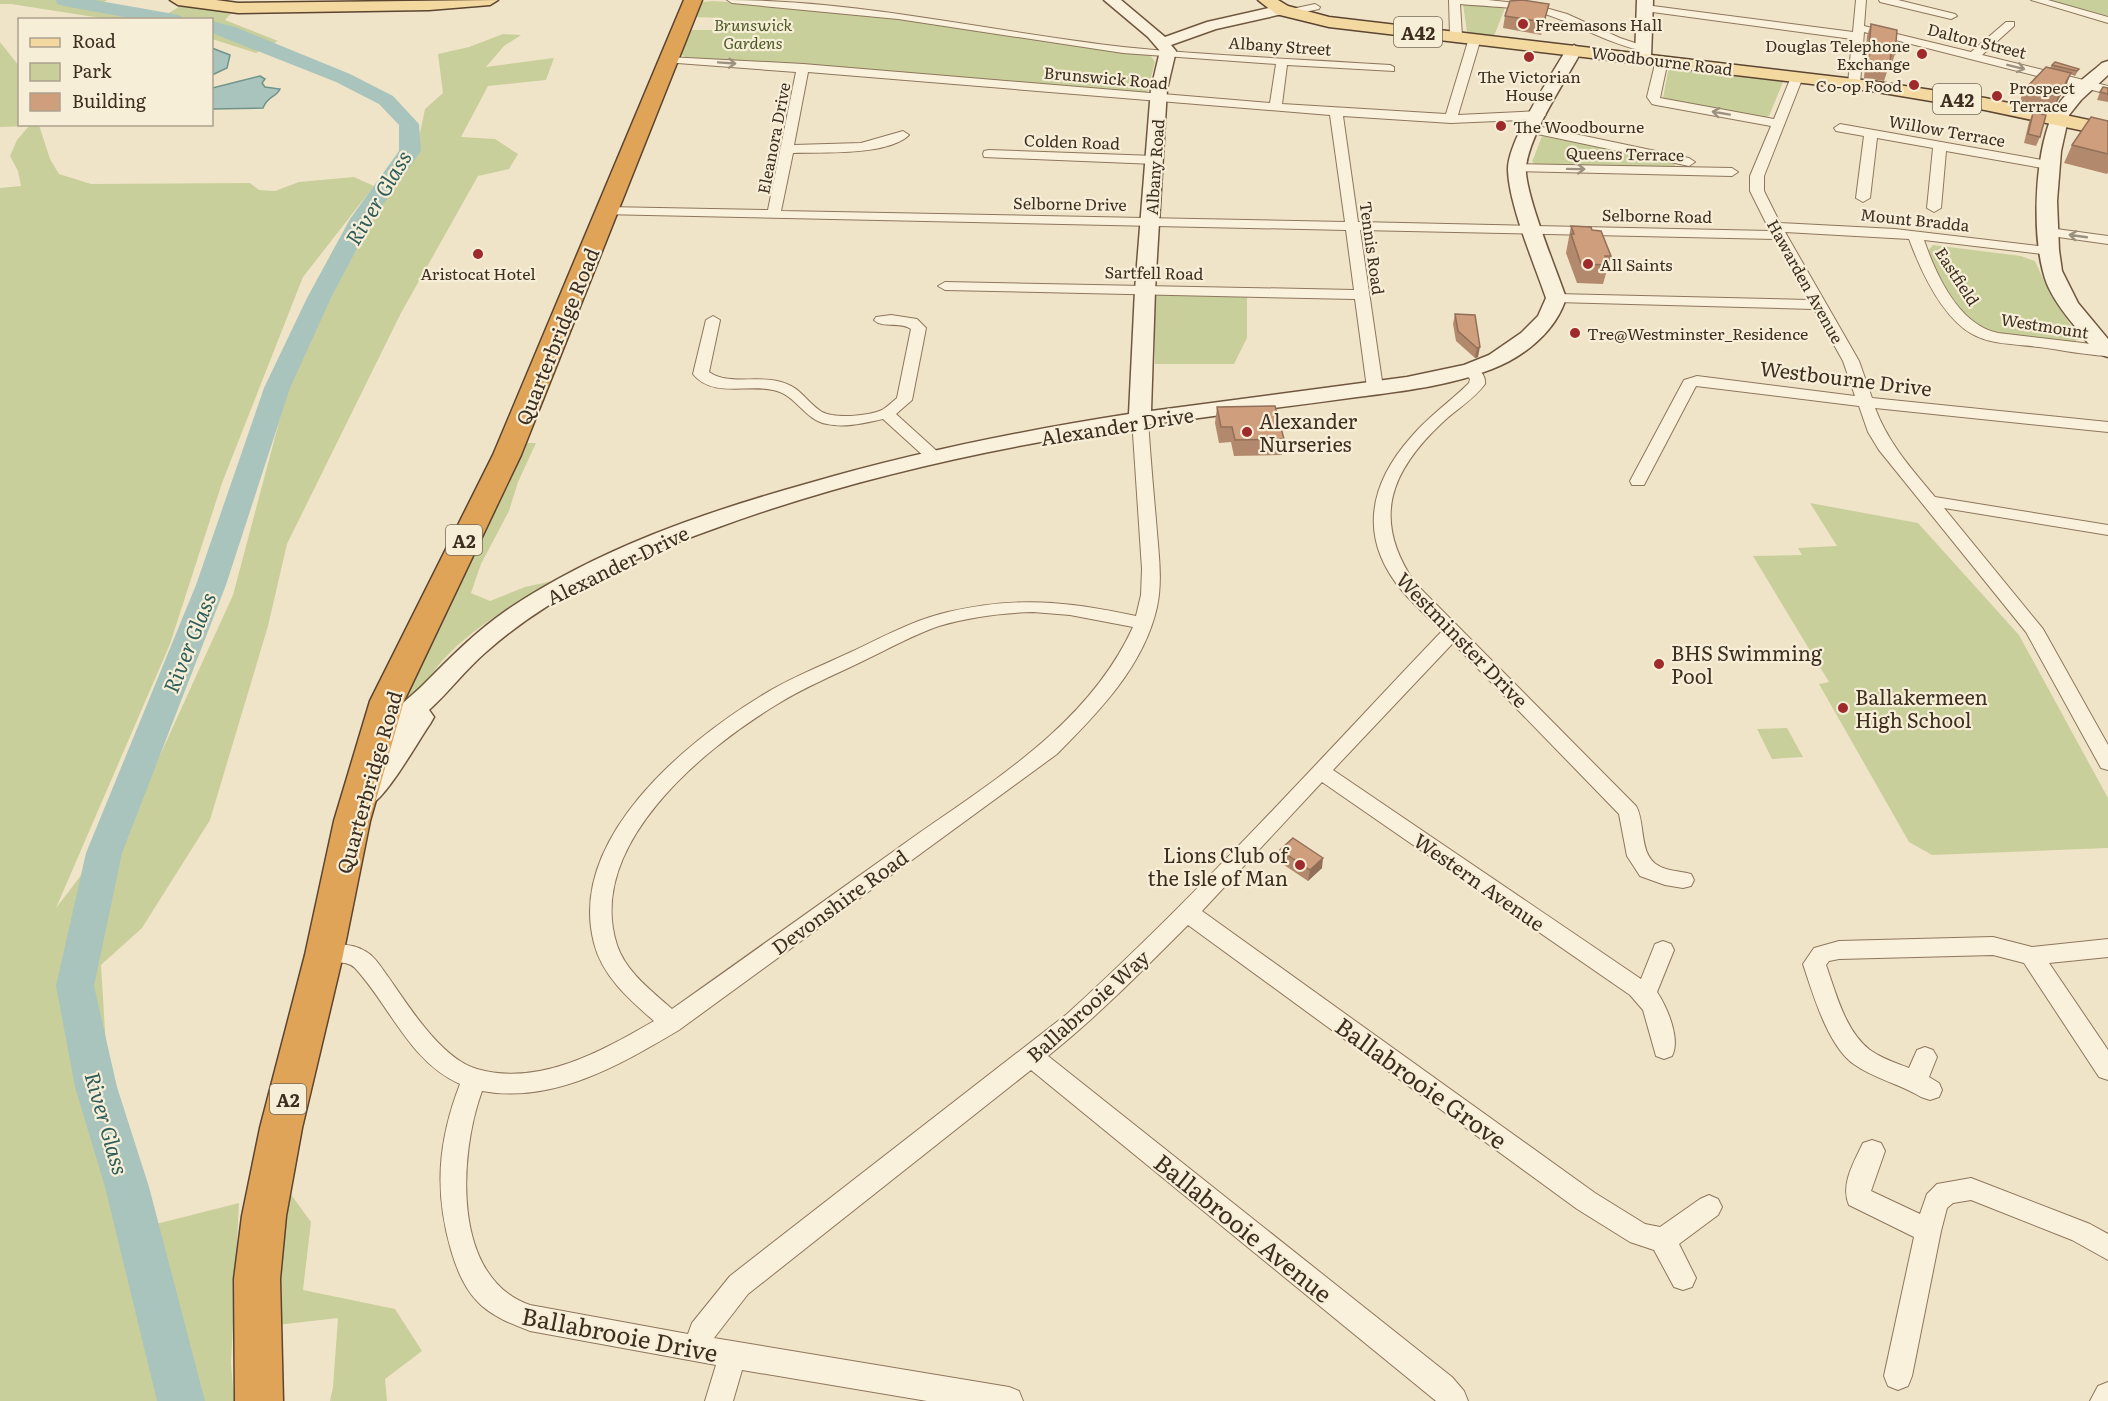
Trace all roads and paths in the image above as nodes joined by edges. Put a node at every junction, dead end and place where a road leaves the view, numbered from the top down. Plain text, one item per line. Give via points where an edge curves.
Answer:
1 (177, 0) edge
2 (490, 0) edge
3 (693, 0) edge
4 (732, 0) edge
5 (863, 0) edge
6 (1112, 0) edge
7 (1266, 0) edge
8 (1455, 0) edge
9 (1861, 0) edge
10 (1884, 0) edge
11 (2036, 0) edge
12 (1536, 4) edge
13 (1645, 4) edge
14 (826, 8) junction
15 (1314, 9) edge
16 (1287, 11) junction
17 (1951, 16) dead end
18 (2108, 20) edge
19 (2010, 24) dead end
20 (1857, 32) junction
21 (1456, 36) junction
22 (1475, 38) junction
23 (1165, 48) junction
24 (1574, 50) junction
25 (1644, 53) junction
26 (1974, 56) junction
27 (668, 60) junction
28 (1662, 60) junction
29 (1282, 62) junction
30 (2108, 66) edge
31 (803, 68) junction
32 (1390, 69) dead end
33 (1797, 77) junction
34 (1854, 84) junction
35 (2088, 85) junction
36 (2108, 90) edge
37 (1159, 98) junction
38 (1275, 108) junction
39 (1336, 112) junction
40 (1451, 119) junction
41 (2060, 119) junction
42 (1536, 122) junction
43 (1778, 124) junction
44 (1840, 128) dead end
45 (2108, 130) edge
46 (1871, 133) junction
47 (903, 135) dead end
48 (1940, 145) junction
49 (787, 149) junction
50 (989, 154) dead end
51 (1155, 160) junction
52 (2048, 165) junction
53 (1517, 168) junction
54 (1732, 172) joint
55 (1863, 198) dead end
56 (1934, 208) dead end
57 (606, 211) junction
58 (774, 214) junction
59 (1150, 221) junction
60 (1351, 226) junction
61 (1532, 230) junction
62 (1778, 231) junction
63 (1915, 236) junction
64 (2108, 240) edge
65 (2050, 241) junction
66 (945, 286) dead end
67 (1145, 290) junction
68 (1362, 295) junction
69 (1556, 298) junction
70 (1820, 305) junction
71 (730, 319) dead end
72 (881, 320) dead end
73 (1977, 331) joint
74 (2108, 351) edge
75 (1470, 370) junction
76 (1375, 388) junction
77 (1865, 402) junction
78 (886, 414) junction
79 (1140, 419) junction
80 (2108, 427) edge
81 (933, 456) junction
82 (1638, 481) dead end
83 (1928, 501) junction
84 (2108, 530) edge
85 (1143, 623) junction
86 (1453, 631) junction
87 (437, 687) junction
88 (372, 753) junction
89 (2108, 763) edge
90 (1320, 771) junction
91 (357, 802) junction
92 (1683, 880) dead end
93 (1187, 912) junction
94 (2108, 948) edge
95 (1664, 950) dead end
96 (324, 955) junction
97 (2032, 956) junction
98 (1641, 989) junction
99 (671, 1023) junction
100 (1664, 1049) dead end
101 (1031, 1056) junction
102 (1925, 1057) dead end
103 (2108, 1070) edge
104 (474, 1079) junction
105 (1872, 1151) dead end
106 (1709, 1207) dead end
107 (1928, 1231) junction
108 (1663, 1240) junction
109 (2108, 1248) edge
110 (1683, 1278) dead end
111 (696, 1348) junction
112 (733, 1354) junction
113 (1898, 1376) dead end
114 (2108, 1396) edge
115 (259, 1401) edge
116 (719, 1401) edge
117 (1009, 1401) edge
118 (1454, 1401) edge
119 (2104, 1401) edge

1 - 2 main road via 238,8 429,5
3 - 27 highway, Quarterbridge Road / A2
4 - 14 street, Albany Street
5 - 14 street
6 - 23 main road
7 - 16 main road, Woodbourne Road / A42
8 - 12 street
8 - 21 street
9 - 20 street
10 - 17 street
11 - 18 street
12 - 25 street
13 - 20 street, Dalton Street
13 - 25 main road
14 - 23 street, Albany Street via 1123,50
15 - 16 main road, Woodbourne Road / A42
15 - 21 main road, Woodbourne Road / A42
16 - 23 main road via 1212,25
19 - 26 street
20 - 26 street, Dalton Street
20 - 34 street
21 - 22 main road, Woodbourne Road / A42
22 - 24 main road, Woodbourne Road / A42
22 - 40 street
23 - 29 street, Albany Street
23 - 37 main road, Albany Road
24 - 25 main road, Woodbourne Road / A42
24 - 42 main road
25 - 28 main road, Woodbourne Road / A42
26 -> 35 street, Dalton Street
27 -> 31 street, Brunswick Road
27 - 57 highway, Quarterbridge Road / A2
28 - 33 main road, Woodbourne Road / A42
43 -> 28 street via 1656,101 1653,97
29 - 32 street, Albany Street
29 - 38 street
30 - 35 main road
31 - 37 street, Brunswick Road
31 - 49 street, Eleanora Drive
33 - 34 main road, Woodbourne Road / A42
33 - 43 street, Hawarden Avenue
34 - 41 main road, Woodbourne Road / A42
35 - 36 street, Dalton Street
35 - 41 main road
37 - 38 street, Brunswick Road
37 - 51 main road, Albany Road
38 - 39 street, Brunswick Road
39 - 40 street, Brunswick Road
39 - 60 street, Tennis Road
40 - 42 street, Brunswick Road
41 - 45 main road, A42
41 - 52 main road
42 - 53 main road
42 - 54 street, Brunswick Road
43 - 62 street, Hawarden Avenue via 1757,176 1757,191
44 - 46 street, Willow Terrace
46 - 48 street, Willow Terrace
46 - 55 street
47 - 49 street via 865,146
48 - 52 street, Willow Terrace
48 - 56 street
49 - 58 street, Eleanora Drive
50 - 51 street, Colden Road
51 - 59 main road, Albany Road
52 - 65 main road
53 -> 54 street, Queens Terrace
53 - 61 main road
57 - 58 street, Selborne Drive
57 - 88 highway, Quarterbridge Road / A2 via 507,455 387,701
58 - 59 street, Selborne Drive
59 - 60 street, Selborne Drive
59 - 67 main road, Albany Road
60 - 61 street, Selborne Drive
60 - 68 street, Tennis Road
61 - 62 street, Selborne Road
61 - 69 main road
62 - 63 street, Mount Bradda
62 - 70 street, Hawarden Avenue
63 - 65 street, Mount Bradda
63 - 73 street, Eastfield via 1950,303
64 -> 65 street, Mount Bradda
65 - 74 main road via 2052,269 2058,285 2089,331
66 - 67 street, Sartfell Road
67 - 68 street, Sartfell Road
67 - 79 main road, Albany Road
68 - 76 street, Tennis Road
69 - 70 street
69 - 75 main road, Alexander Drive via 1553,309 1529,337 1500,358
70 - 77 street, Hawarden Avenue via 1851,361
71 - 78 street via 707,320 701,368 708,380 785,388 819,418 830,421
72 - 78 street via 908,321 920,328 904,400
73 - 74 street, Westmount
75 - 76 main road, Alexander Drive
75 - 86 street, Westminster Drive via 1478,378 1477,384 1435,421 1393,470 1380,513 1388,557
76 - 79 main road, Alexander Drive
77 - 80 street, Westbourne Drive
77 - 82 street, Westbourne Drive via 1690,383
77 - 83 street, Hawarden Avenue via 1885,447
78 - 81 street
79 - 81 main road, Alexander Drive
79 - 85 street, Devonshire Road via 1151,557
81 - 87 main road, Alexander Drive via 733,513 647,545 514,618 457,663
83 - 84 street
83 - 89 street, Hawarden Avenue via 2034,629
85 - 99 street, Devonshire Road via 1126,658 1095,703 1050,749
85 - 99 street via 1084,609 1031,606 932,623 769,700 713,740 656,791 635,818 617,846 601,892 599,918 605,944 618,971
86 - 90 street, Ballabrooie Way
86 - 92 street, Westminster Drive via 1629,811 1638,859 1646,869
87 - 88 main road, Alexander Drive via 386,734
87 - 91 main road, Alexander Drive via 378,779
88 - 91 highway, Quarterbridge Road / A2
90 - 93 street, Ballabrooie Way
90 - 98 street, Western Avenue
91 - 96 highway, Quarterbridge Road / A2
93 - 101 street, Ballabrooie Way via 1114,985
93 - 108 street, Ballabrooie Grove via 1587,1201 1639,1234
94 - 97 street
95 - 98 street via 1650,985
96 - 104 street, Devonshire Road via 346,954 363,962 432,1051
96 - 115 highway, Quarterbridge Road / A2 via 281,1128 264,1216 256,1279
97 - 102 street via 1993,946 1839,950 1822,954 1814,964 1838,1023 1860,1056 1923,1085
97 - 103 street
98 - 100 street, Western Avenue via 1656,1011
99 - 104 street, Devonshire Road via 611,1058 541,1081
101 - 111 street, Ballabrooie Way via 740,1285 702,1332
101 - 118 street, Ballabrooie Avenue via 1442,1387
104 - 111 street, Ballabrooie Drive via 462,1111 453,1163 455,1218 470,1269 489,1295 510,1311 530,1318
105 - 107 street via 1858,1186 1858,1197
106 - 108 street
107 - 109 street via 1936,1202 1946,1192 1971,1189 2081,1232
107 - 113 street
108 - 110 street
111 - 112 street, Ballabrooie Drive
112 - 116 street, Ballabrooie Drive
112 - 117 street, Ballabrooie Drive
114 - 119 street

